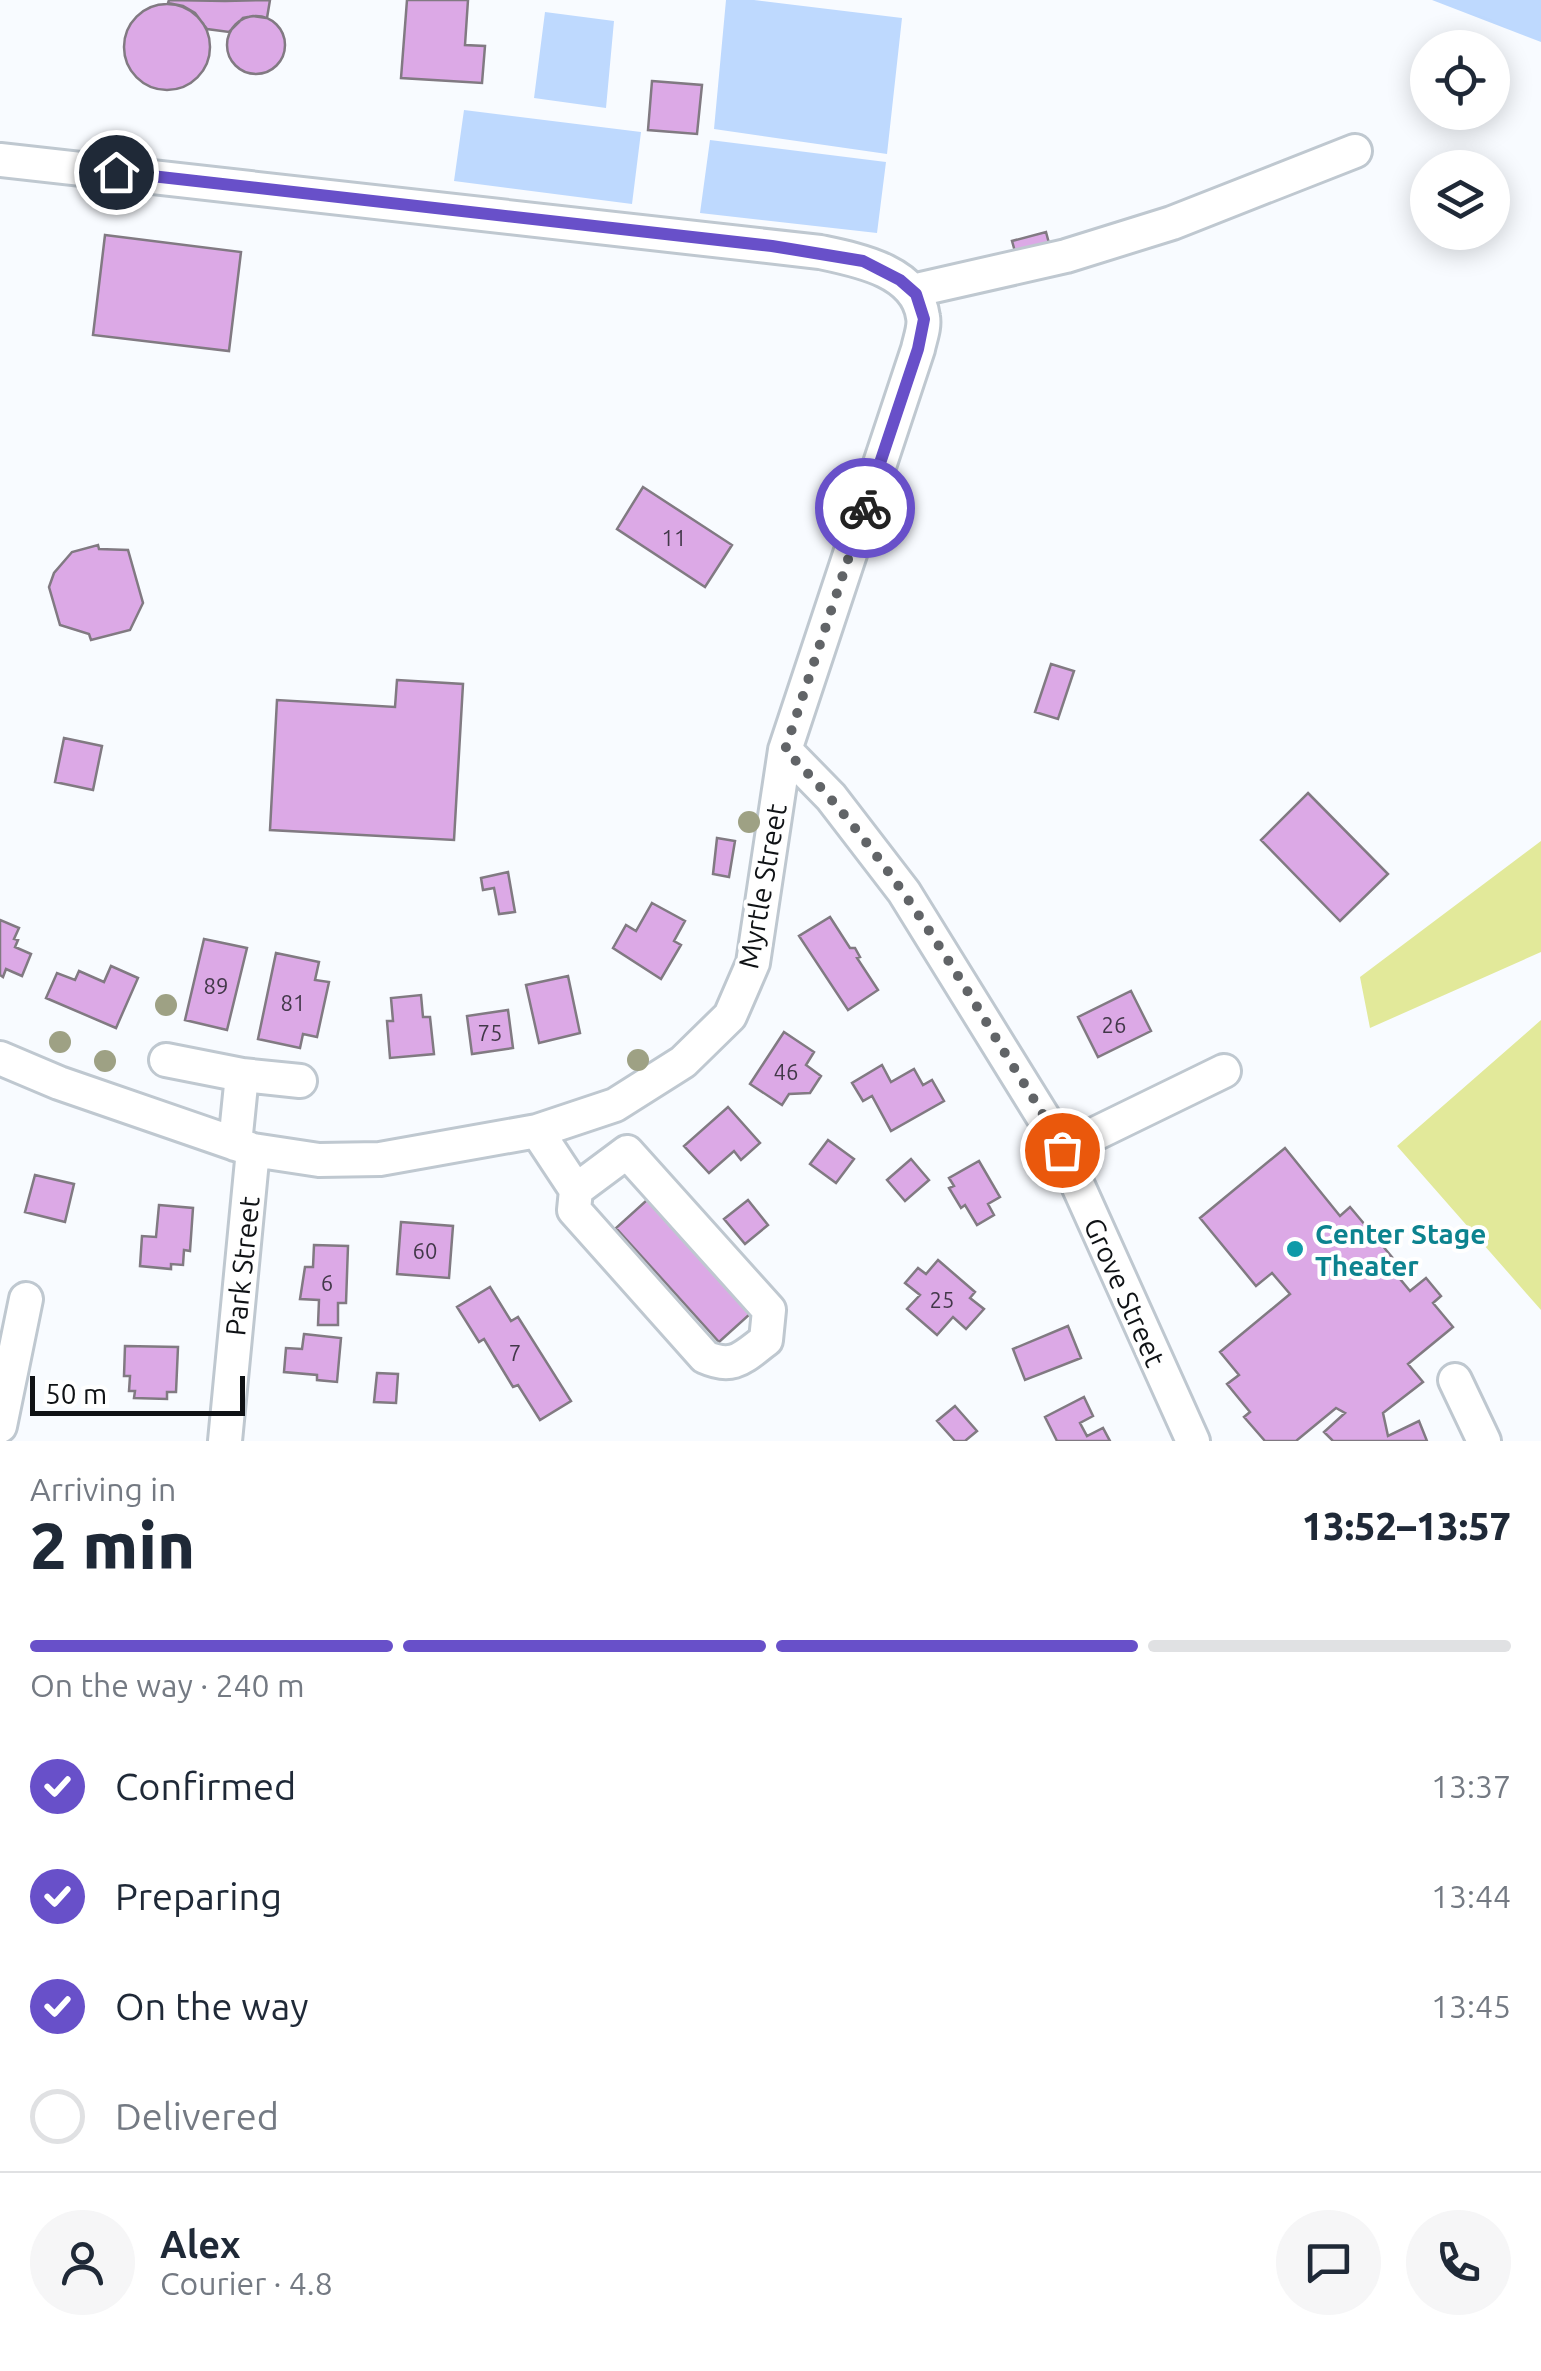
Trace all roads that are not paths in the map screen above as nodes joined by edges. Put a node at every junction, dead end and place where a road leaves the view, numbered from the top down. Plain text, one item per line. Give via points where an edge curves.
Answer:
1 (1355, 151) dead end
2 (0, 160) edge
3 (912, 291) junction
4 (785, 750) junction
5 (0, 1058) edge
6 (166, 1060) dead end
7 (1224, 1071) dead end
8 (242, 1075) junction
9 (300, 1081) dead end
10 (537, 1132) junction
11 (244, 1147) junction
12 (1062, 1150) junction
13 (576, 1190) junction
14 (26, 1299) dead end
15 (1455, 1380) dead end
16 (0, 1426) edge
17 (225, 1441) edge
18 (1193, 1441) edge
19 (1484, 1441) edge

1 - 3 street via 1084,251
2 - 3 street via 820,252 863,261
3 - 4 street, Myrtle Street via 924,319 918,349
4 - 10 street, Myrtle Street via 753,964 730,1016 682,1062 615,1105
4 - 12 street, Grove Street via 831,796 904,892
5 - 11 street, Myrtle Street
6 - 8 street
7 - 12 street
8 - 9 street
8 - 11 street, Park Street
10 - 11 street, Myrtle Street via 380,1159 319,1160
10 - 13 street
11 - 17 street, Park Street
12 - 18 street, Grove Street
13 - 13 street via 627,1152 768,1310 766,1340 737,1362 705,1357 574,1210
14 - 16 street
15 - 19 street

